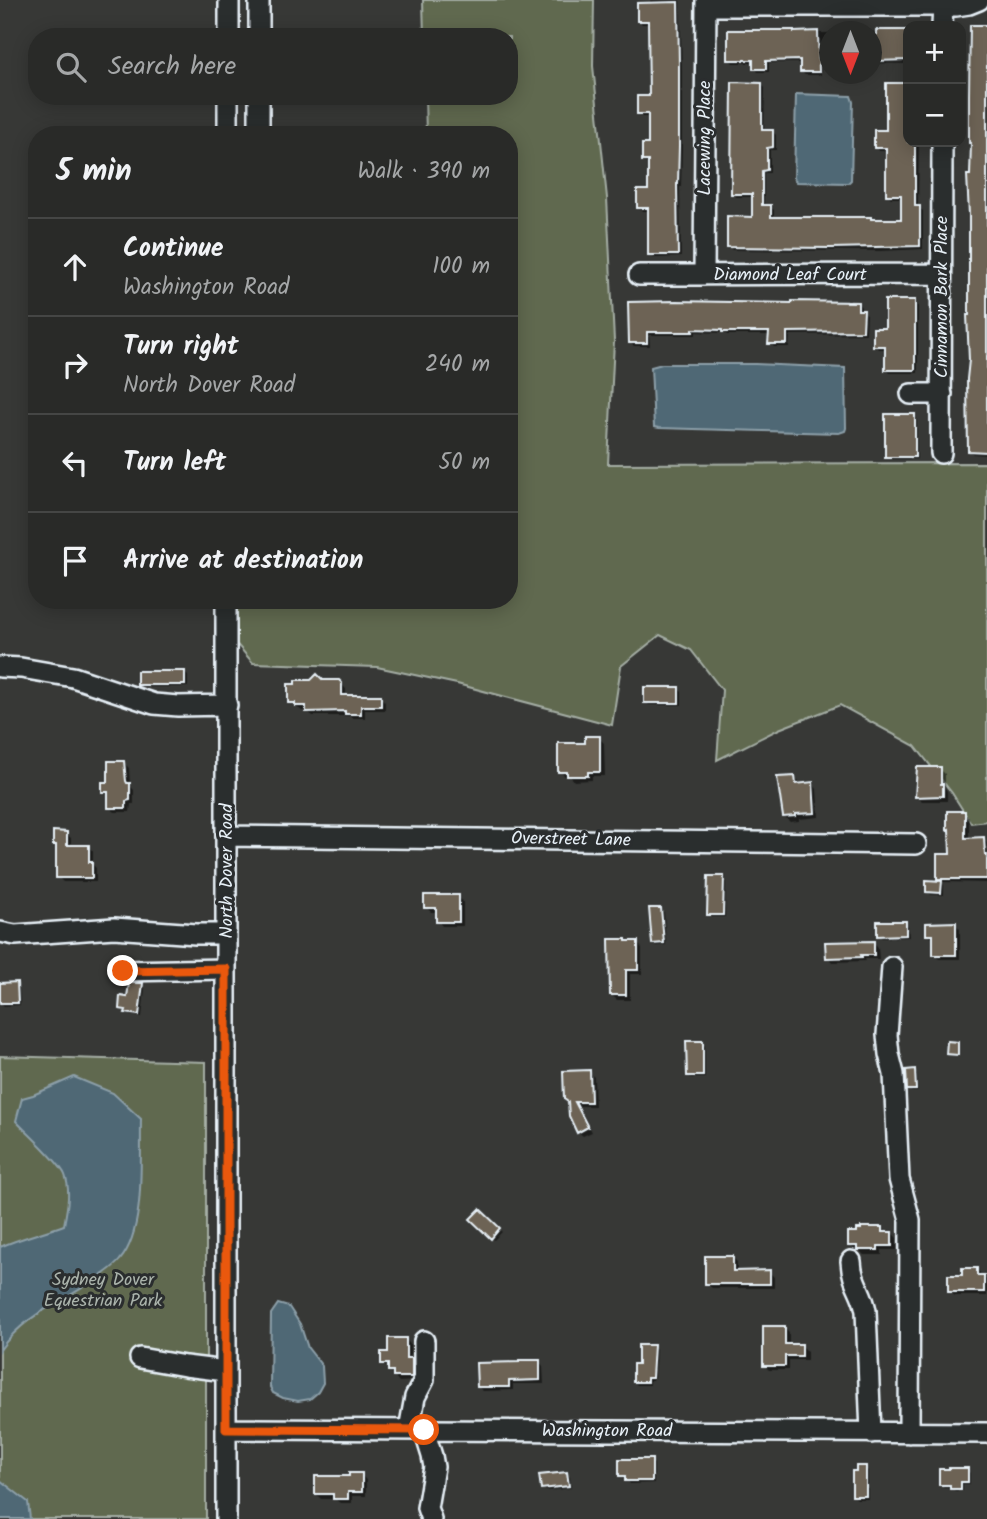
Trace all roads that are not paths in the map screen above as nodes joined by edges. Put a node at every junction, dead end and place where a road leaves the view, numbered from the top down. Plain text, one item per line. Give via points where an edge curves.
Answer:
1 (229, 0) edge
2 (259, 0) edge
3 (979, 0) edge
4 (706, 3) edge
5 (943, 6) junction
6 (943, 21) edge
7 (229, 28) edge
8 (259, 28) edge
9 (228, 105) edge
10 (259, 105) edge
11 (228, 126) edge
12 (259, 126) edge
13 (942, 147) edge
14 (941, 274) junction
15 (639, 275) dead end
16 (704, 275) junction
17 (911, 394) dead end
18 (942, 394) junction
19 (941, 453) dead end
20 (226, 609) edge
21 (0, 667) edge
22 (227, 705) junction
23 (227, 836) junction
24 (916, 844) dead end
25 (0, 932) edge
26 (226, 934) junction
27 (891, 967) dead end
28 (226, 969) junction
29 (123, 971) dead end
30 (852, 1261) dead end
31 (424, 1341) dead end
32 (140, 1358) dead end
33 (226, 1371) junction
34 (226, 1429) junction
35 (416, 1430) junction
36 (985, 1430) edge
37 (871, 1433) junction
38 (909, 1433) junction
39 (226, 1519) edge
40 (430, 1519) edge

1 - 7 street
2 - 8 street
3 - 5 street
4 - 5 street
4 - 16 street, Lacewing Place
5 - 6 street
9 - 11 street
10 - 12 street
13 - 14 street, Cinnamon Bark Place
14 - 16 street, Diamond Leaf Court
14 - 18 street, Cinnamon Bark Place
15 - 16 street, Diamond Leaf Court
17 - 18 street
18 - 19 street, Cinnamon Bark Place
20 - 22 street, North Dover Road
21 - 22 street via 73,677 154,704
22 - 23 street, North Dover Road
23 - 24 street, Overstreet Lane
23 - 26 street, North Dover Road
25 - 26 street via 114,928
26 - 28 street, North Dover Road
27 - 38 street via 887,1035 900,1179 910,1220
28 - 29 street
28 - 33 street, North Dover Road
30 - 37 street via 852,1274 866,1311
31 - 35 street via 424,1380 415,1397
32 - 33 street
33 - 34 street, North Dover Road
34 - 35 street, Washington Road
34 - 39 street, North Dover Road
35 - 37 street, Washington Road
35 - 40 street via 434,1466 427,1508
36 - 38 street, Washington Road
37 - 38 street, Washington Road

